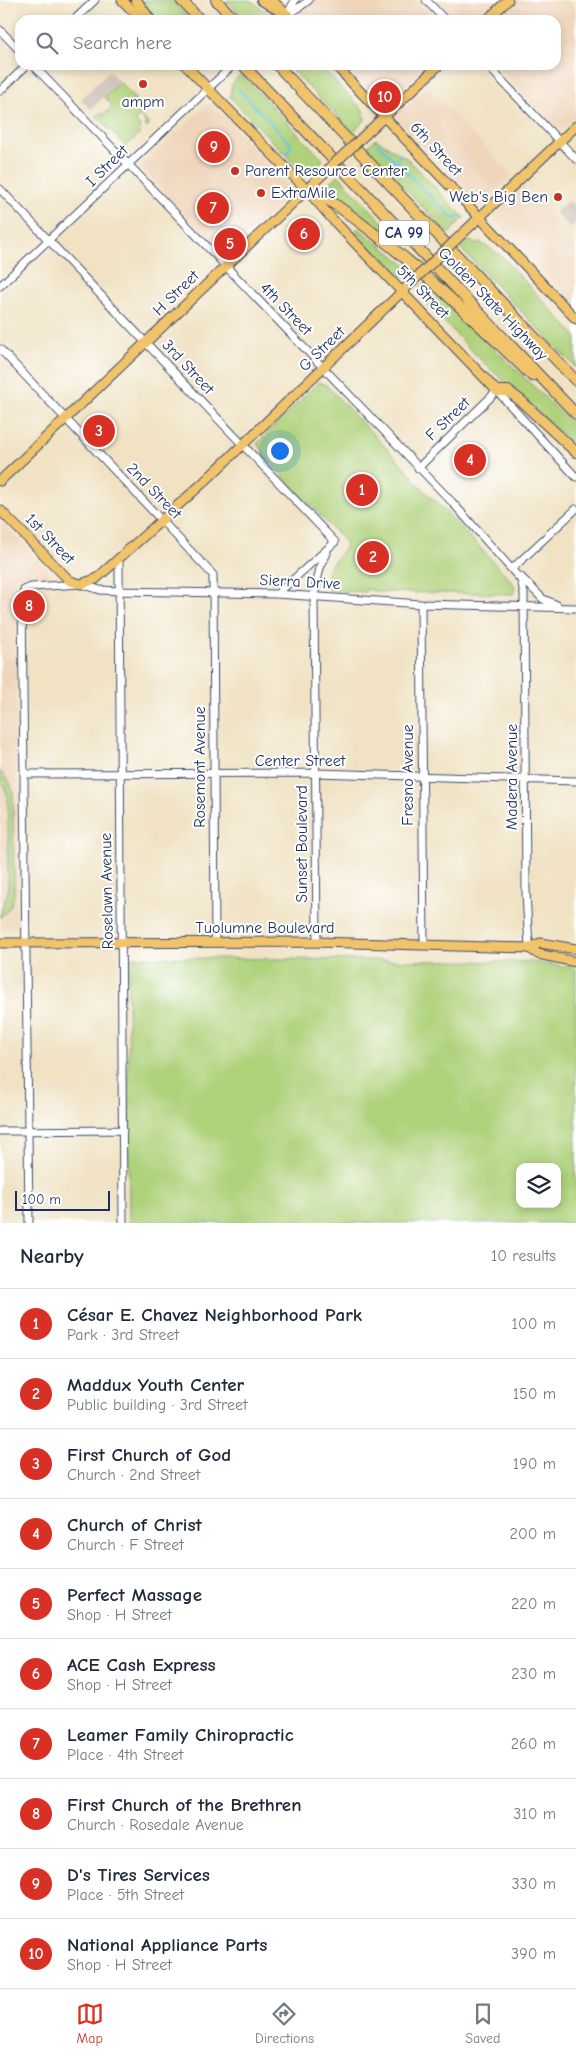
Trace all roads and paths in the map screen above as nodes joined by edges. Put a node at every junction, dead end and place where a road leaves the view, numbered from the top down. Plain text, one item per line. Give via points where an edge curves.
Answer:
1 (95, 0) edge
2 (122, 0) edge
3 (136, 0) edge
4 (181, 0) edge
5 (216, 0) edge
6 (262, 0) edge
7 (272, 0) edge
8 (295, 0) edge
9 (309, 0) edge
10 (426, 0) edge
11 (508, 0) edge
12 (79, 15) edge
13 (137, 15) edge
14 (146, 15) edge
15 (195, 15) edge
16 (230, 15) edge
17 (283, 15) edge
18 (284, 15) edge
19 (288, 15) edge
20 (292, 15) edge
21 (440, 15) edge
22 (492, 15) edge
23 (0, 30) edge
24 (15, 46) edge
25 (22, 70) edge
26 (38, 70) edge
27 (190, 70) edge
28 (228, 70) edge
29 (248, 70) edge
30 (282, 70) edge
31 (340, 70) edge
32 (434, 70) edge
33 (492, 70) edge
34 (208, 89) junction
35 (0, 91) edge
36 (384, 116) junction
37 (576, 126) edge
38 (560, 141) junction
39 (576, 159) edge
40 (127, 165) junction
41 (0, 189) edge
42 (307, 190) junction
43 (479, 218) junction
44 (48, 241) junction
45 (226, 267) junction
46 (0, 286) edge
47 (401, 292) junction
48 (576, 319) edge
49 (146, 343) junction
50 (0, 349) edge
51 (324, 368) junction
52 (576, 381) edge
53 (497, 391) junction
54 (566, 402) junction
55 (576, 414) edge
56 (65, 419) junction
57 (243, 445) junction
58 (576, 452) edge
59 (418, 468) junction
60 (576, 477) edge
61 (0, 481) edge
62 (576, 509) edge
63 (0, 510) edge
64 (163, 520) junction
65 (329, 548) junction
66 (119, 560) junction
67 (515, 571) junction
68 (81, 584) junction
69 (120, 591) junction
70 (213, 592) junction
71 (277, 594) junction
72 (314, 596) junction
73 (421, 604) junction
74 (524, 606) junction
75 (566, 608) junction
76 (576, 608) edge
77 (316, 773) junction
78 (25, 774) junction
79 (120, 774) junction
80 (214, 774) junction
81 (422, 777) junction
82 (526, 779) junction
83 (576, 781) edge
84 (122, 942) junction
85 (215, 942) junction
86 (316, 942) junction
87 (0, 943) edge
88 (27, 943) junction
89 (548, 944) junction
90 (576, 945) edge
91 (424, 946) junction
92 (529, 948) junction
93 (576, 949) edge
94 (576, 962) edge
95 (123, 1130) junction
96 (0, 1131) edge
97 (28, 1131) junction
98 (29, 1223) edge
99 (123, 1223) edge

1 - 12 street
2 - 13 main road
3 - 14 highway
4 - 15 highway
5 - 16 highway
6 - 17 highway
7 - 18 main road
8 - 19 street
9 - 20 street
10 - 21 street
11 - 22 main road
23 - 24 street
25 - 35 street
26 - 40 street, 4th Street
27 - 34 main road, 5th Street
28 - 34 street, I Street
29 - 54 highway, Golden State Highway / CA 99
30 - 52 highway, Golden State Highway / CA 99
31 - 36 main road, 6th Street
32 - 36 main road, H Street
33 - 38 street
34 - 40 street, I Street
34 - 42 main road, 5th Street
36 - 42 main road, H Street, bridge
36 - 43 main road, 6th Street
37 - 38 main road, G Street
38 - 39 street
38 - 43 main road, G Street
40 - 44 street, I Street
40 - 45 street, 4th Street
41 - 44 street, 3rd Street
42 - 45 main road, H Street
42 - 47 main road, 5th Street
42 - 54 highway via 338,205 411,262 542,385
43 - 47 main road, G Street, bridge
43 - 48 main road, 6th Street
44 - 46 street, I Street
44 - 49 street, 3rd Street
45 - 49 main road, H Street
45 - 51 street, 4th Street
47 - 51 main road, G Street
47 - 53 main road, 5th Street
49 - 56 main road, H Street
49 - 57 street, 3rd Street
50 - 56 street, 2nd Street
51 - 57 main road, G Street
51 - 59 street, 4th Street
53 - 58 highway via 508,391 520,400
53 - 59 street, F Street
53 - 60 street, 5th Street
54 - 55 highway, Golden State Highway / CA 99
56 - 61 main road, H Street
56 - 64 street, 2nd Street
57 - 64 main road, G Street
57 - 65 street, 3rd Street via 335,542
59 - 67 street, 4th Street
62 - 67 street
63 - 68 main road, 1st Street via 62,574
64 - 66 main road, G Street
64 - 70 street, 2nd Street via 212,575
65 - 71 street
65 - 72 street via 320,568
66 - 68 main road, G Street via 96,579
66 - 69 street, Roselawn Avenue
67 - 74 street, 4th Street via 524,587
67 - 75 street, 4th Street via 543,599
68 - 69 street, Sierra Drive via 100,590
68 - 78 street, Sierra Drive via 24,590
69 - 70 street, Sierra Drive
69 - 79 street, Roselawn Avenue
70 - 71 street, Sierra Drive
70 - 80 street, Rosemont Avenue
71 - 72 street, Sierra Drive
72 - 73 street, Sierra Drive
72 - 77 street, Sunset Boulevard
73 - 74 street, Sierra Drive
73 - 81 street, Fresno Avenue
74 - 75 street, Sierra Drive
74 - 82 street, Madera Avenue
75 - 76 street, Sierra Drive
77 - 80 street, Center Street
77 - 81 street, Center Street
77 - 86 street, Sunset Boulevard
78 - 79 street, Center Street
78 - 88 street
79 - 80 street, Center Street
79 - 84 street, Roselawn Avenue
80 - 85 street, Rosemont Avenue
81 - 82 street, Center Street
81 - 91 street, Fresno Avenue
82 - 83 street, Center Street
82 - 92 street, Madera Avenue
84 - 85 main road, Tuolumne Boulevard
84 - 88 main road, Tuolumne Boulevard
84 - 95 street, Roselawn Avenue
85 - 86 main road, Tuolumne Boulevard
86 - 91 main road, Tuolumne Boulevard
87 - 88 main road, Tuolumne Boulevard
88 - 97 street
89 - 90 street, Tuolumne Boulevard
89 - 92 main road, Tuolumne Boulevard via 540,943
89 - 93 main road, Tuolumne Boulevard
91 - 92 main road, Tuolumne Boulevard
92 - 94 main road, Tuolumne Boulevard via 538,954
95 - 97 street
95 - 99 street, Roselawn Avenue
96 - 97 street
97 - 98 street

